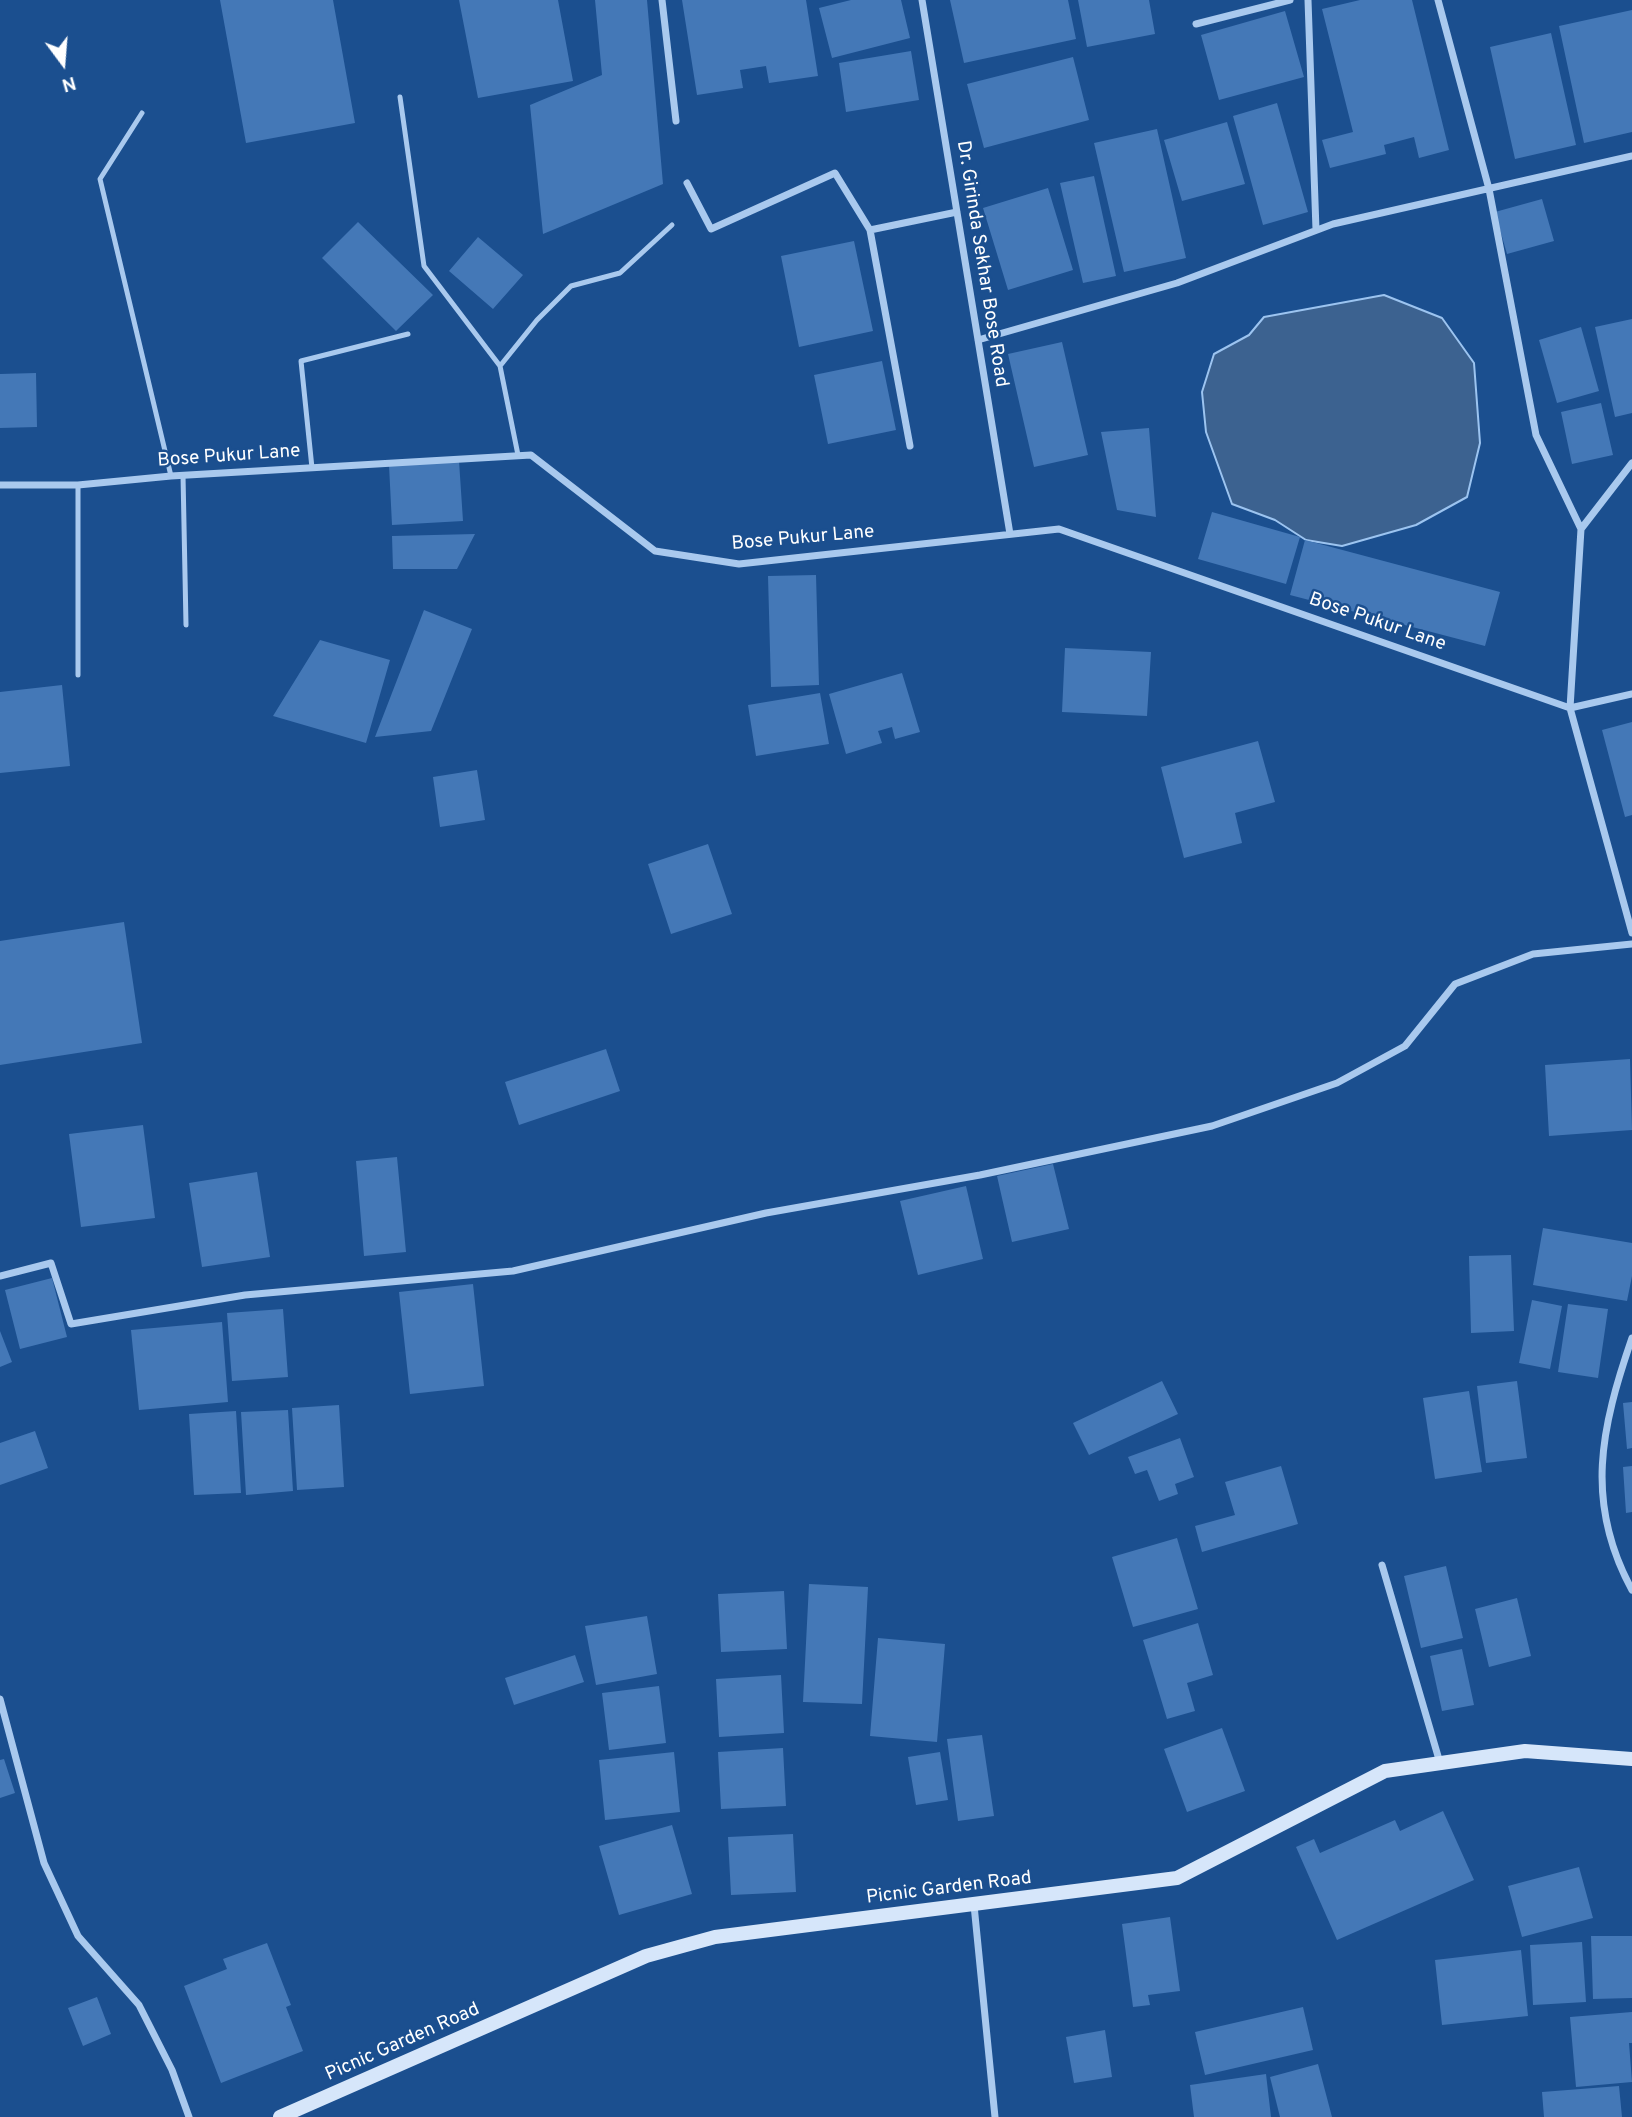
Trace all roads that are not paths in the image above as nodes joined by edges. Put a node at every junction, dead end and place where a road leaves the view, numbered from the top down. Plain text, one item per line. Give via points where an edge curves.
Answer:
1 (662, 0) edge
2 (922, 0) edge
3 (1290, 0) edge
4 (1308, 0) edge
5 (1438, 0) edge
6 (1196, 24) dead end
7 (400, 97) dead end
8 (142, 113) dead end
9 (676, 121) dead end
10 (1632, 156) edge
11 (687, 183) dead end
12 (1489, 189) junction
13 (957, 212) junction
14 (672, 225) dead end
15 (870, 230) junction
16 (1316, 230) junction
17 (408, 334) dead end
18 (978, 340) junction
19 (500, 366) junction
20 (909, 446) dead end
21 (518, 456) junction
22 (1632, 463) edge
23 (312, 468) junction
24 (183, 475) junction
25 (171, 476) junction
26 (0, 485) edge
27 (78, 485) junction
28 (1581, 529) junction
29 (1010, 534) junction
30 (187, 625) dead end
31 (78, 675) dead end
32 (1632, 694) edge
33 (1570, 708) junction
34 (1632, 933) edge
35 (1632, 944) edge
36 (0, 1276) edge
37 (1632, 1338) edge
38 (1381, 1565) dead end
39 (1632, 1590) edge
40 (0, 1699) edge
41 (1632, 1759) edge
42 (1440, 1763) junction
43 (974, 1905) junction
44 (189, 2117) edge
45 (280, 2117) edge
46 (995, 2117) edge

1 - 9 street
2 - 13 street, Dr. Girinda Sekhar Bose Road
3 - 6 street
4 - 16 street
5 - 12 street
7 - 19 lane via 424,266
8 - 25 lane via 100,178
10 - 12 street
11 - 15 street via 711,229 835,173
12 - 16 street
12 - 28 street via 1536,435
13 - 15 street
13 - 18 street, Dr. Girinda Sekhar Bose Road
14 - 19 lane via 620,273 571,286
15 - 20 street
16 - 18 street via 1177,282
17 - 23 lane via 300,361
18 - 29 street, Dr. Girinda Sekhar Bose Road
19 - 21 lane
21 - 23 street, Bose Pukur Lane
21 - 29 street, Bose Pukur Lane via 531,454 655,551 667,553 739,564
22 - 28 street
23 - 24 street, Bose Pukur Lane
24 - 25 street, Bose Pukur Lane
24 - 30 lane
25 - 27 street, Bose Pukur Lane
26 - 27 street, Bose Pukur Lane
27 - 31 lane
28 - 33 street
29 - 33 street, Bose Pukur Lane via 1059,528
32 - 33 street
33 - 34 street
35 - 36 street via 1533,954 1455,984 1405,1046 1337,1083 1212,1126 980,1175 766,1213 513,1271 245,1296 71,1324 51,1263
37 - 39 street via 1609,1404 1601,1480 1619,1567
38 - 42 street
40 - 44 street via 44,1863 78,1936 139,2004
41 - 42 main road, Picnic Garden Road via 1525,1751
42 - 43 main road, Picnic Garden Road via 1385,1771 1177,1878
43 - 45 main road, Picnic Garden Road via 715,1937 646,1955
43 - 46 street

